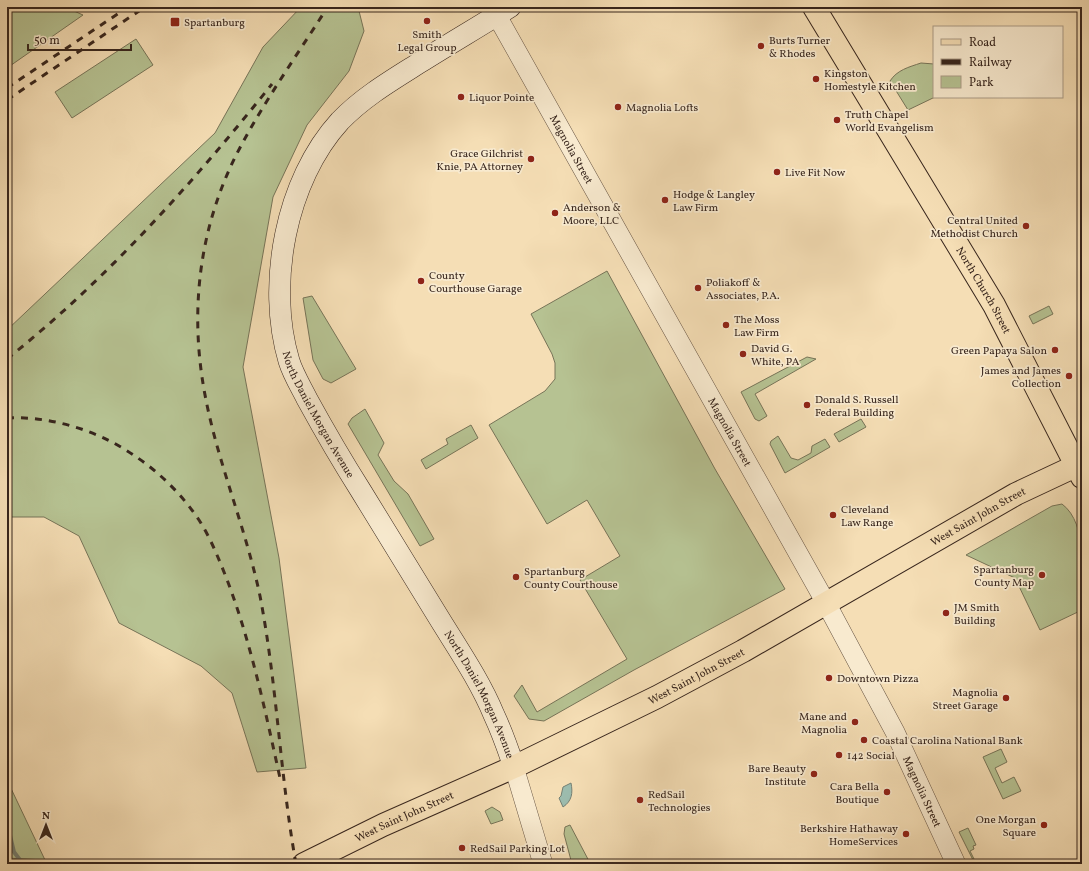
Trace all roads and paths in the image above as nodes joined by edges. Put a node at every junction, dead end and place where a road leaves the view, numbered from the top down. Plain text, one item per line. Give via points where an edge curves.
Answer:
1 (814, 7) edge
2 (500, 10) edge
3 (1080, 469) edge
4 (826, 603) junction
5 (514, 767) junction
6 (304, 864) edge
7 (543, 864) edge
8 (956, 864) edge

1 - 3 main road, North Church Street via 994,304
2 - 4 street, Magnolia Street
2 - 5 main road, North Daniel Morgan Avenue via 378,89 341,120 331,132 311,162 290,216 282,254 280,291 286,351 300,385 485,697
3 - 4 main road, West Saint John Street via 1016,494
4 - 5 main road, West Saint John Street via 657,697
4 - 8 street, Magnolia Street via 895,732 932,807
5 - 6 main road, West Saint John Street via 383,825
5 - 7 street, North Daniel Morgan Avenue

